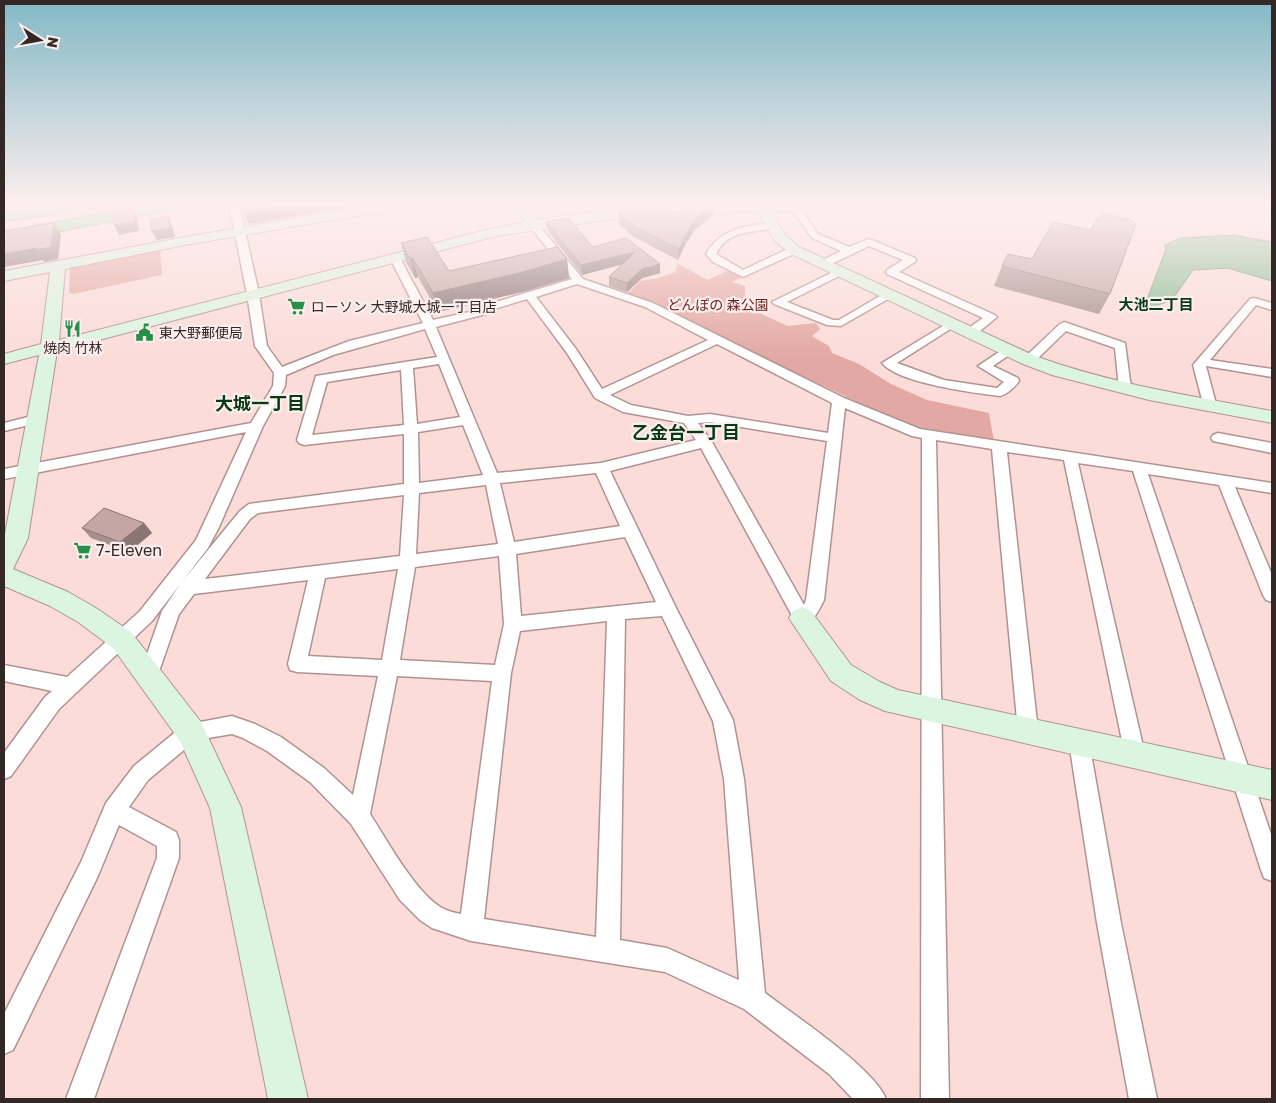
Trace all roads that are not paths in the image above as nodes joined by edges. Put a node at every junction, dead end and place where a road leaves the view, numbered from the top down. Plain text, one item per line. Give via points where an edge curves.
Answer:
1 (109, 255) edge
2 (246, 255) edge
3 (405, 255) edge
4 (559, 255) edge
5 (712, 255) edge
6 (782, 255) edge
7 (805, 255) edge
8 (845, 255) edge
9 (901, 255) edge
10 (395, 258) junction
11 (58, 265) junction
12 (831, 268) junction
13 (4, 276) edge
14 (577, 281) junction
15 (253, 294) junction
16 (890, 295) junction
17 (530, 296) junction
18 (1272, 307) edge
19 (951, 324) junction
20 (430, 326) junction
21 (971, 332) junction
22 (717, 340) junction
23 (49, 348) junction
24 (1008, 350) junction
25 (4, 359) edge
26 (444, 360) junction
27 (1029, 360) junction
28 (1202, 362) junction
29 (407, 366) junction
30 (280, 373) junction
31 (1272, 373) edge
32 (1125, 388) junction
33 (600, 394) junction
34 (840, 401) junction
35 (1209, 404) junction
36 (1272, 416) edge
37 (36, 419) junction
38 (468, 420) junction
39 (688, 420) junction
40 (256, 426) junction
41 (4, 427) edge
42 (412, 429) junction
43 (929, 435) junction
44 (834, 438) junction
45 (1218, 438) dead end
46 (705, 442) junction
47 (999, 446) junction
48 (1272, 448) edge
49 (1070, 457) junction
50 (29, 468) junction
51 (601, 468) junction
52 (1139, 468) junction
53 (4, 474) edge
54 (492, 479) junction
55 (1225, 481) junction
56 (1272, 488) edge
57 (412, 489) junction
58 (630, 530) junction
59 (507, 549) junction
60 (407, 562) junction
61 (4, 563) edge
62 (318, 573) junction
63 (4, 576) edge
64 (187, 588) junction
65 (1272, 595) edge
66 (667, 608) junction
67 (616, 613) junction
68 (802, 618) junction
69 (513, 624) junction
70 (122, 640) junction
71 (388, 668) junction
72 (4, 673) edge
73 (502, 673) junction
74 (150, 674) junction
75 (69, 686) junction
76 (930, 710) junction
77 (1028, 731) junction
78 (191, 732) junction
79 (1079, 742) junction
80 (1135, 755) junction
81 (4, 769) edge
82 (1242, 778) junction
83 (1272, 785) edge
84 (114, 811) junction
85 (359, 816) junction
86 (1272, 870) edge
87 (471, 930) junction
88 (608, 951) junction
89 (753, 1000) junction
90 (4, 1041) edge
91 (80, 1099) edge
92 (288, 1099) edge
93 (872, 1099) edge
94 (935, 1099) edge
95 (1143, 1099) edge

1 - 11 street
2 - 15 street
3 - 10 street
4 - 14 street via 578,278
5 - 6 street via 743,274
7 - 12 street
8 - 12 street
9 - 21 street via 912,260 891,272 991,317
10 - 15 street
10 - 20 street
11 - 13 street
11 - 23 street
12 - 16 street
12 - 16 street via 778,302 831,323 841,323
14 - 17 street
14 - 22 street via 649,305
15 - 23 street
15 - 30 street via 261,346
16 - 19 street
17 - 20 street
17 - 33 street
18 - 28 street via 1254,301
19 - 21 street
19 - 24 street via 888,363 932,382 1000,392 1013,381 984,366
20 - 26 street
20 - 30 street via 359,342 305,360
21 - 24 street
22 - 33 street
22 - 34 street
23 - 25 street
23 - 37 street
24 - 27 street
26 - 29 street
26 - 38 street
27 - 32 street via 1074,376
27 - 32 street via 1064,326 1121,346
28 - 31 street
28 - 35 street via 1199,365
29 - 42 street
29 - 42 street via 321,379 304,440
30 - 40 street via 279,386
32 - 35 street
33 - 39 street via 628,409
34 - 43 street
34 - 44 street
35 - 36 street
37 - 41 street
37 - 50 street
38 - 42 street
38 - 54 street
39 - 44 street via 710,418
39 - 46 street
40 - 50 street
40 - 70 street via 202,544 146,616
42 - 57 street
43 - 47 street
43 - 76 street
44 - 68 street via 815,600 812,609
45 - 48 street
46 - 51 street
46 - 68 street
47 - 49 street
47 - 77 street
49 - 52 street
49 - 80 street
50 - 53 street
50 - 61 street via 16,538
51 - 54 street
51 - 58 street
52 - 55 street
52 - 82 street
54 - 57 street
54 - 59 street
55 - 56 street
55 - 65 street
57 - 60 street
57 - 64 street via 254,508
58 - 59 street
58 - 66 street
59 - 60 street
59 - 69 street
60 - 62 street
60 - 71 street
62 - 64 street
62 - 71 street via 297,664
63 - 70 street via 59,599
64 - 74 street via 170,611
66 - 67 street
66 - 89 street via 723,720 734,779
67 - 69 street
67 - 88 street
68 - 76 street via 841,673 895,702
69 - 73 street
70 - 74 street
70 - 75 street
71 - 73 street
71 - 85 street
72 - 75 street
73 - 87 street
74 - 78 street
75 - 81 street via 52,703
76 - 77 street
76 - 94 street
77 - 79 street
78 - 84 street via 141,773
78 - 85 street via 232,725 248,730 317,775
78 - 92 street via 225,807
79 - 80 street
79 - 95 street
80 - 82 street
82 - 83 street
82 - 86 street
84 - 90 street via 89,870
84 - 91 street via 168,840 168,858
85 - 87 street via 408,892 440,920
87 - 88 street
88 - 89 street via 667,960
89 - 93 street via 838,1065

